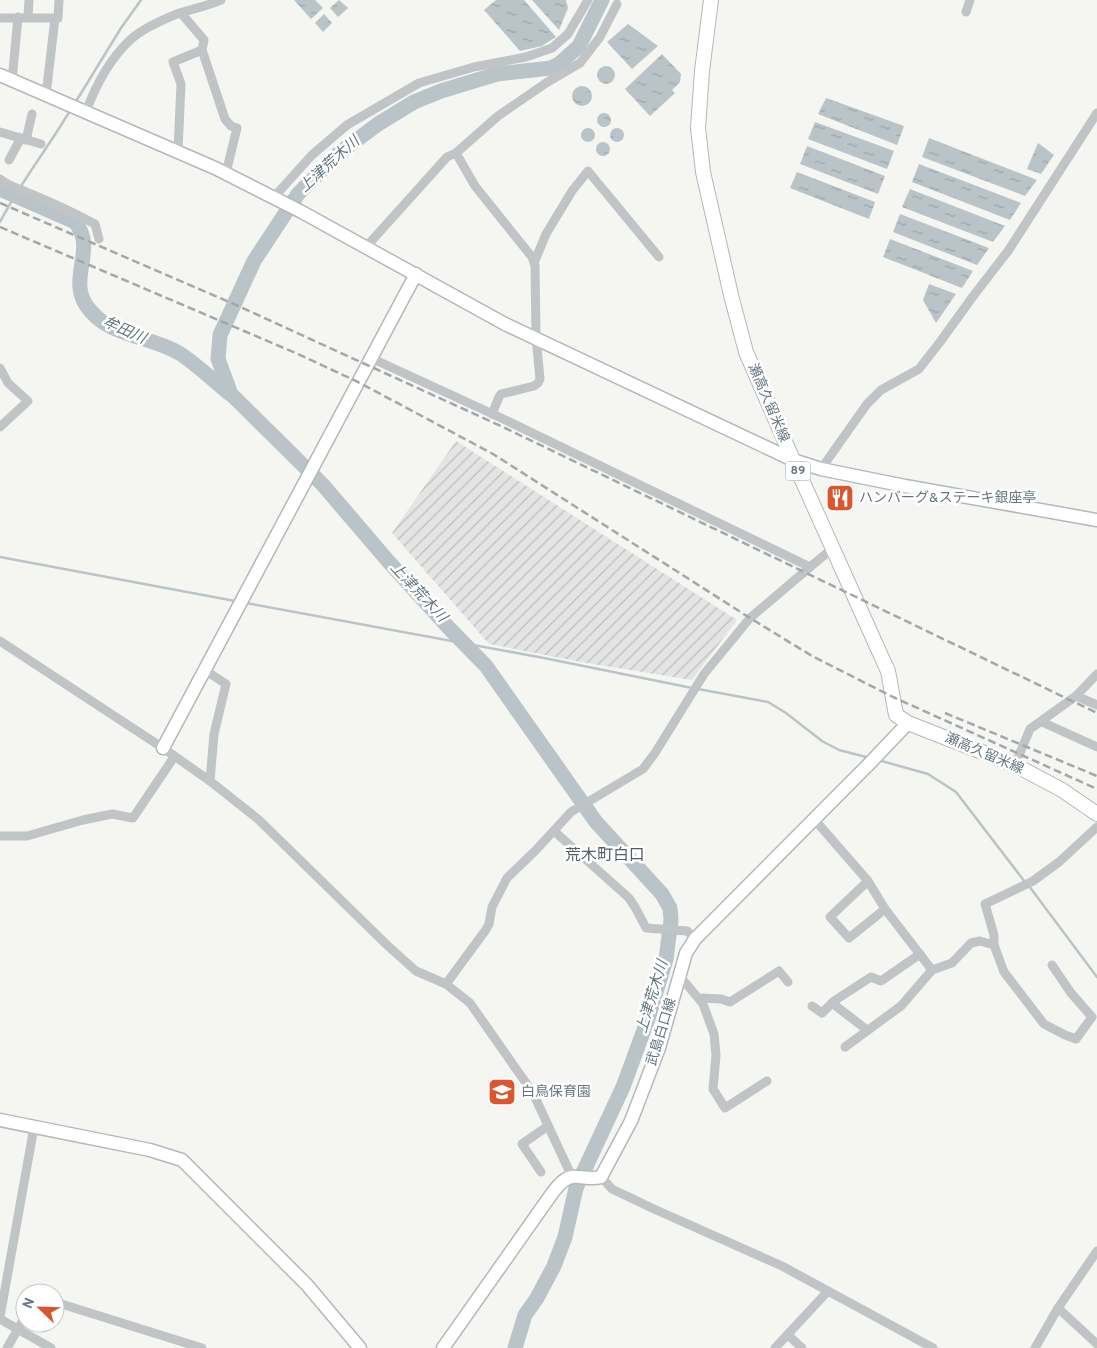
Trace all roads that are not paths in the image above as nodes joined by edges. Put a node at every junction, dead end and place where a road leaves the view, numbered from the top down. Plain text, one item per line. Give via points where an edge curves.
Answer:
1 (29, 0) edge
2 (59, 0) edge
3 (221, 0) edge
4 (588, 0) edge
5 (711, 0) edge
6 (970, 0) edge
7 (617, 4) dead end
8 (966, 12) dead end
9 (181, 13) junction
10 (23, 17) junction
11 (0, 18) edge
12 (55, 18) junction
13 (202, 50) junction
14 (0, 75) edge
15 (12, 80) junction
16 (46, 95) junction
17 (86, 112) junction
18 (32, 114) dead end
19 (1097, 114) edge
20 (0, 132) edge
21 (24, 139) junction
22 (41, 144) dead end
23 (178, 151) junction
24 (456, 153) junction
25 (9, 160) dead end
26 (226, 173) junction
27 (0, 179) edge
28 (274, 197) junction
29 (98, 239) dead end
30 (366, 247) junction
31 (659, 258) dead end
32 (534, 263) junction
33 (416, 274) junction
34 (536, 339) junction
35 (371, 358) junction
36 (0, 368) edge
37 (492, 414) junction
38 (0, 427) edge
39 (793, 460) junction
40 (821, 469) junction
41 (1097, 520) edge
42 (833, 548) junction
43 (810, 567) junction
44 (0, 641) edge
45 (203, 670) junction
46 (1097, 674) edge
47 (1076, 696) junction
48 (1097, 705) edge
49 (1042, 722) junction
50 (908, 723) junction
51 (1097, 747) edge
52 (163, 748) junction
53 (174, 756) junction
54 (1015, 765) junction
55 (210, 781) junction
56 (1097, 814) edge
57 (814, 819) junction
58 (1097, 826) edge
59 (554, 831) junction
60 (0, 836) edge
61 (868, 882) junction
62 (885, 909) junction
63 (691, 935) junction
64 (994, 945) junction
65 (920, 954) junction
66 (1052, 965) dead end
67 (932, 970) junction
68 (680, 975) junction
69 (788, 982) dead end
70 (446, 984) junction
71 (699, 998) junction
72 (832, 1003) junction
73 (812, 1006) dead end
74 (867, 1030) junction
75 (845, 1047) dead end
76 (766, 1081) dead end
77 (0, 1120) edge
78 (548, 1126) junction
79 (34, 1127) junction
80 (541, 1172) dead end
81 (572, 1177) junction
82 (598, 1178) junction
83 (1097, 1251) edge
84 (828, 1291) junction
85 (65, 1305) edge
86 (1058, 1308) junction
87 (0, 1318) edge
88 (15, 1328) edge
89 (16, 1333) edge
90 (24, 1333) edge
91 (788, 1335) junction
92 (1097, 1344) edge
93 (7, 1348) edge
94 (51, 1348) edge
95 (202, 1348) edge
96 (360, 1348) edge
97 (443, 1348) edge
98 (775, 1348) edge
99 (802, 1348) edge
100 (933, 1348) edge
101 (1035, 1348) edge

1 - 10 street
2 - 12 street via 58,18
3 - 9 street
4 - 28 street via 568,34 552,48 419,83 347,125 312,155
5 - 39 main road, 瀬高久留米線 / 89 via 698,128 704,172 746,352
6 - 8 street
7 - 24 street via 600,37 580,63 498,116
9 - 13 street via 204,40
9 - 17 street via 131,39 112,62
10 - 11 street
10 - 12 street
10 - 15 street
12 - 16 street
13 - 23 street via 172,62 181,84
13 - 26 street via 225,118 237,128
14 - 15 street
15 - 16 street
16 - 17 street
17 - 23 street
18 - 21 street
19 - 40 street via 1008,251 940,342 918,368 881,390 867,404
20 - 21 street
21 - 22 street
21 - 25 street
23 - 26 street
24 - 30 street via 447,157
24 - 32 street via 475,186
26 - 28 street
27 - 29 street via 10,187 95,224
28 - 30 street
30 - 33 street
31 - 32 street via 588,171 546,234
32 - 34 street
33 - 34 street
33 - 35 street
34 - 37 street via 538,383 502,394
34 - 39 street
35 - 37 street
35 - 45 street
36 - 38 street via 8,383 28,401
37 - 43 street
39 - 40 street
39 - 42 main road, 瀬高久留米線 / 89
40 - 41 street
42 - 43 street
42 - 50 main road, 瀬高久留米線 / 89 via 888,672 896,715
43 - 59 street via 750,618 704,674 643,769 571,812
44 - 52 street
45 - 52 street
45 - 55 street via 226,684 214,734
46 - 47 street
47 - 48 street
47 - 49 street
49 - 51 street
49 - 54 street via 1030,729
50 - 54 main road, 瀬高久留米線
50 - 57 street, 武島白口線
52 - 53 street
53 - 55 street
53 - 60 street via 133,818 112,814 27,836
54 - 56 main road, 瀬高久留米線 via 1062,790
55 - 70 street via 259,820 416,972
57 - 61 street
57 - 63 street, 武島白口線
58 - 64 street via 1033,882 985,904
59 - 63 street via 629,898 646,928
59 - 70 street via 507,878 492,907 485,931
61 - 62 street
61 - 62 street via 830,917 849,938
62 - 65 street
63 - 68 street, 武島白口線
64 - 66 street via 1004,972 1044,1024 1076,1039 1092,1018
64 - 67 street via 971,944 952,963
65 - 67 street
65 - 72 street via 881,981 871,977
67 - 74 street via 901,1006
68 - 71 street
68 - 82 street, 武島白口線 via 659,1048 631,1121
69 - 71 street via 779,971 730,1002
70 - 78 street via 470,1003 493,1035 533,1093
71 - 76 street via 714,1034 713,1089 725,1108
72 - 73 street via 822,1013
72 - 74 street
74 - 75 street
77 - 79 street
78 - 80 street via 519,1140
78 - 81 street
79 - 87 street
79 - 96 street via 150,1150 182,1160 307,1285
81 - 82 street
81 - 97 street via 553,1192
82 - 84 street via 612,1189 782,1266
83 - 86 street
84 - 91 street
84 - 100 street
85 - 95 street
86 - 92 street
86 - 101 street
87 - 88 street
89 - 93 street
90 - 94 street
91 - 98 street
91 - 99 street

